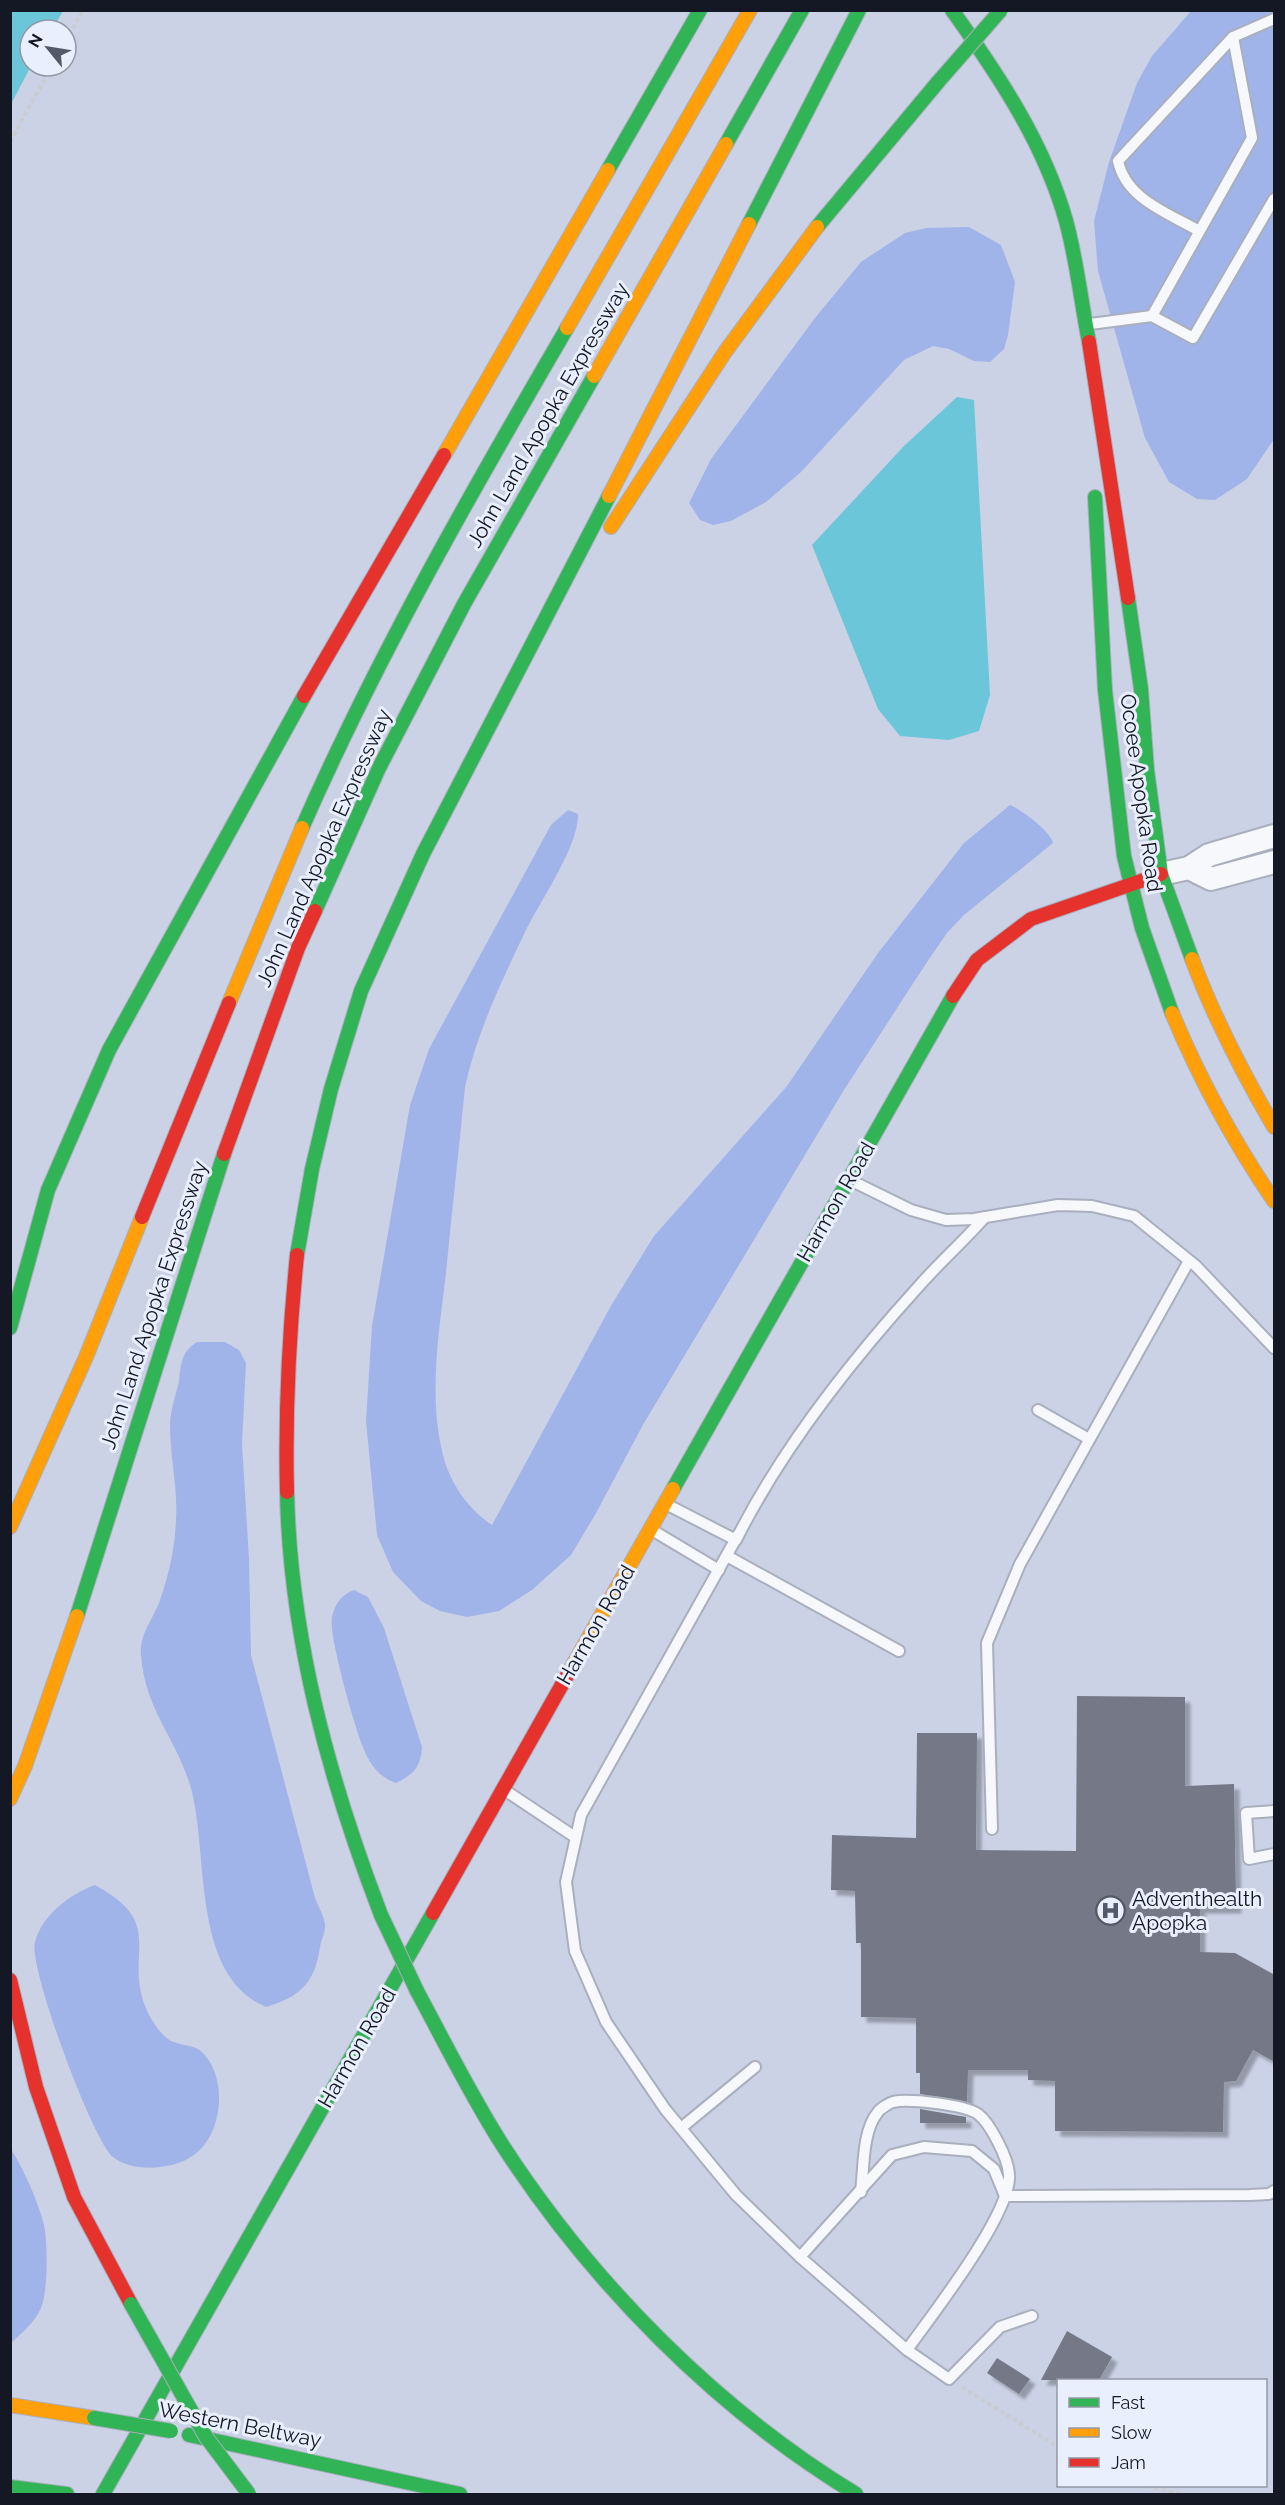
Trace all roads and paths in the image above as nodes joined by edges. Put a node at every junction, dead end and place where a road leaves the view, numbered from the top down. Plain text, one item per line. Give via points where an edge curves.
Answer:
1 (700, 10) edge
2 (750, 10) edge
3 (802, 10) edge
4 (860, 10) edge
5 (952, 10) edge
6 (1001, 10) edge
7 (1275, 19) edge
8 (1233, 37) junction
9 (45, 78) edge
10 (10, 142) edge
11 (1275, 199) edge
12 (1198, 231) junction
13 (1152, 316) junction
14 (1086, 324) junction
15 (1092, 358) junction
16 (537, 635) junction
17 (1275, 836) edge
18 (1275, 862) edge
19 (1189, 868) junction
20 (1161, 874) junction
21 (1129, 884) junction
22 (1275, 1127) edge
23 (849, 1180) junction
24 (1275, 1201) edge
25 (986, 1217) junction
26 (1189, 1261) junction
27 (10, 1328) edge
28 (1275, 1348) edge
29 (1038, 1410) dead end
30 (1089, 1438) junction
31 (665, 1503) junction
32 (10, 1527) edge
33 (651, 1529) junction
34 (737, 1538) junction
35 (727, 1556) junction
36 (719, 1570) junction
37 (899, 1652) dead end
38 (503, 1790) junction
39 (10, 1798) edge
40 (1275, 1811) edge
41 (993, 1830) dead end
42 (575, 1837) junction
43 (1275, 1854) edge
44 (10, 1980) edge
45 (755, 2067) dead end
46 (681, 2127) junction
47 (1275, 2191) edge
48 (861, 2192) junction
49 (1005, 2196) junction
50 (800, 2258) junction
51 (1032, 2316) dead end
52 (907, 2350) junction
53 (949, 2379) junction
54 (10, 2405) edge
55 (1057, 2445) edge
56 (10, 2487) edge
57 (1151, 2487) edge
58 (60, 2494) edge
59 (104, 2494) edge
60 (249, 2494) edge
61 (459, 2494) edge
62 (856, 2494) edge
63 (1180, 2494) edge

1 - 27 main road via 264,766 109,1050 48,1190
2 - 32 main road, John Land Apopka Expressway via 468,499 345,731 268,906 86,1357
3 - 39 main road, John Land Apopka Expressway via 464,604 379,768 303,937 218,1171 94,1566 25,1766
4 - 16 main road
5 - 14 main road, Ocoee Apopka Road via 1033,134 1066,221
6 - 16 main road, bridge via 876,150 802,245 724,354
7 - 8 lane
8 - 12 lane via 1252,138
8 - 12 lane via 1118,161 1122,177 1139,196
9 - 10 path
11 - 13 lane via 1193,339
12 - 13 lane
13 - 14 lane
14 - 15 main road, Ocoee Apopka Road
15 - 20 main road, Ocoee Apopka Road via 1141,689
15 - 21 main road, Ocoee Apopka Road via 1099,627 1113,773
16 - 62 main road, bridge via 389,926 360,995 320,1131 289,1323 285,1494 297,1608 325,1751 349,1832 381,1915 472,2094 515,2163 600,2273 699,2376 789,2450
17 - 19 street, Harmon Road via 1209,855
18 - 19 street via 1210,879
19 - 20 street, Harmon Road
20 - 21 main road, Harmon Road
20 - 22 main road, Ocoee Apopka Road via 1208,1001 1239,1067
21 - 23 main road, Harmon Road via 1031,919 977,960
21 - 24 main road, Ocoee Apopka Road via 1176,1028 1205,1092
23 - 25 lane via 889,1200 946,1220
23 - 31 main road, Harmon Road
25 - 26 lane via 1058,1205 1092,1206 1134,1216
25 - 34 lane via 919,1286 818,1408 788,1448
26 - 28 lane
26 - 30 lane
29 - 30 lane
30 - 41 lane via 1020,1564 987,1643
31 - 33 main road, Harmon Road
31 - 34 lane
33 - 36 lane
33 - 38 main road, Harmon Road
34 - 35 lane
35 - 36 lane
35 - 37 lane
36 - 42 lane via 580,1815
38 - 42 lane
38 - 59 main road, Harmon Road
40 - 43 lane via 1246,1813 1249,1859
42 - 46 lane via 566,1882 575,1952 606,2022
44 - 60 main road, bridge via 36,2086 74,2197 206,2438
45 - 46 lane
46 - 50 lane via 736,2195
47 - 49 lane via 1250,2195
48 - 49 lane via 892,2155 924,2147 955,2147 984,2159 994,2169
48 - 49 lane via 870,2126 878,2111 893,2102 962,2106 978,2114 989,2126 1010,2174
48 - 50 lane
49 - 52 lane via 996,2219
50 - 52 lane
51 - 53 lane via 1000,2327
52 - 53 lane
53 - 55 path
54 - 61 main road, Western Beltway, bridge via 171,2432
56 - 58 main road
57 - 63 path

